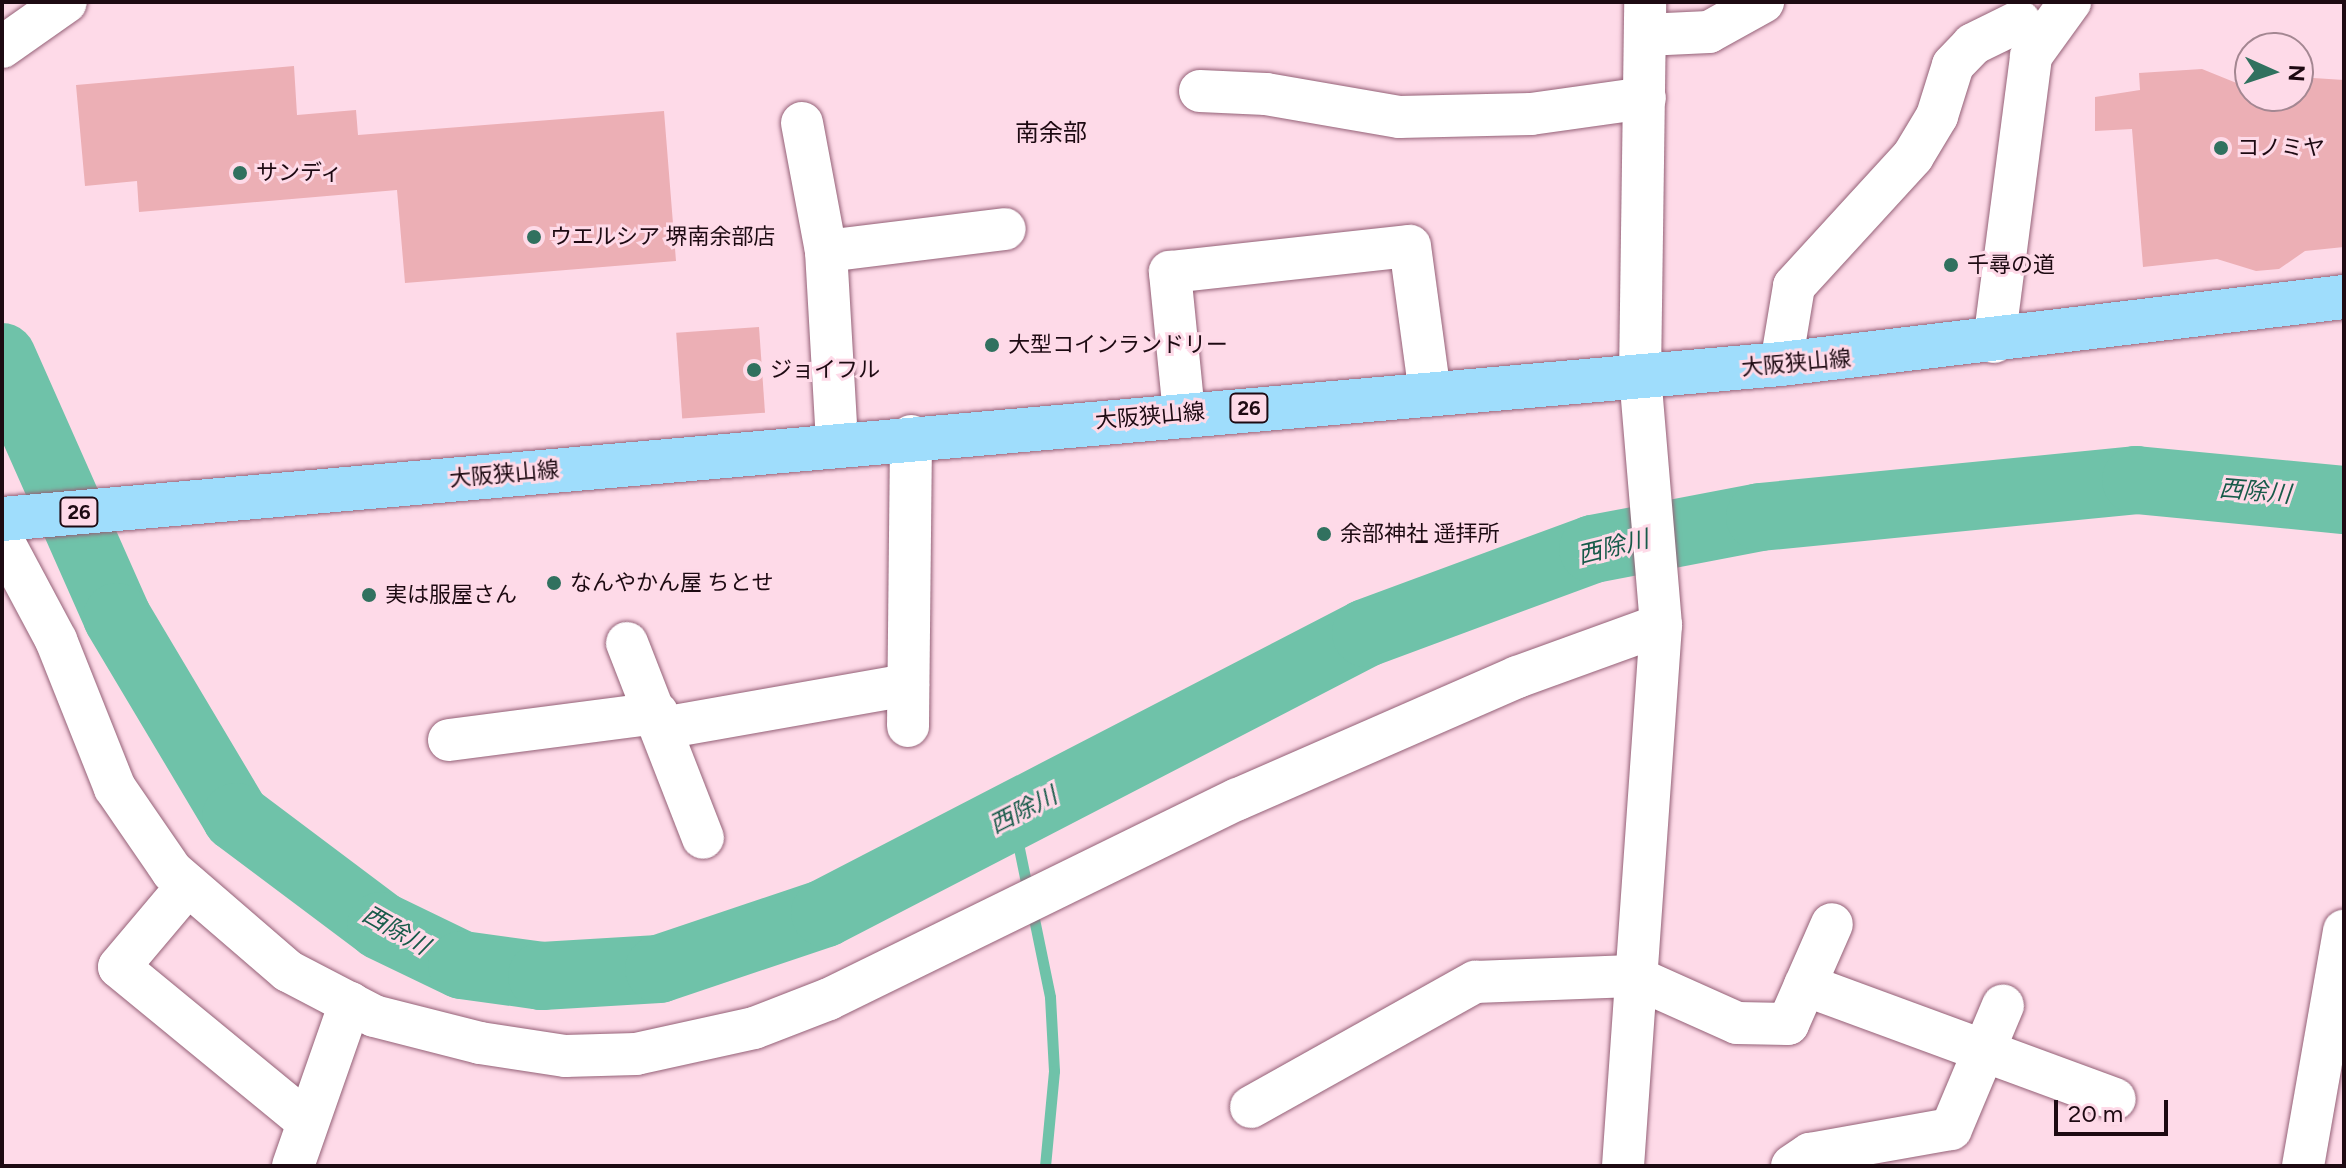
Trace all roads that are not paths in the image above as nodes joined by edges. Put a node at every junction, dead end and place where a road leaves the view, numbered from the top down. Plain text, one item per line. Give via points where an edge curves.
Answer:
1 (66, 2) edge
2 (1763, 2) edge
3 (2070, 2) edge
4 (1645, 18) edge
5 (2020, 22) edge
6 (2, 47) edge
7 (1200, 91) dead end
8 (1645, 98) junction
9 (802, 123) dead end
10 (1005, 229) dead end
11 (826, 251) junction
12 (2344, 297) edge
13 (1994, 342) junction
14 (1781, 364) junction
15 (1640, 377) junction
16 (1430, 394) junction
17 (1184, 413) junction
18 (911, 436) junction
19 (837, 443) junction
20 (3, 525) edge
21 (1661, 617) junction
22 (627, 643) dead end
23 (908, 685) junction
24 (660, 720) junction
25 (908, 726) dead end
26 (449, 740) dead end
27 (703, 838) dead end
28 (188, 885) junction
29 (1832, 924) dead end
30 (2343, 945) edge
31 (1632, 976) junction
32 (1805, 985) junction
33 (350, 1003) junction
34 (2003, 1005) dead end
35 (1986, 1052) junction
36 (2115, 1099) dead end
37 (1251, 1107) dead end
38 (308, 1122) junction
39 (293, 1166) edge
40 (1623, 1166) edge
41 (1792, 1166) edge
42 (2303, 1166) edge

1 - 6 street
2 - 4 street via 1709,32
3 - 5 street
4 - 8 street
5 - 13 street via 2031,56
5 - 14 street via 1973,44 1953,65 1937,116 1913,156 1794,286
7 - 8 street via 1266,94 1399,117 1531,114
8 - 15 street
9 - 11 street
10 - 11 street
11 - 19 street
12 - 13 main road, 大阪狭山線 / 26
13 - 14 main road, 大阪狭山線 / 26
14 - 15 main road, 大阪狭山線 / 26
15 - 16 main road, 大阪狭山線 / 26
15 - 21 street
16 - 17 main road, 大阪狭山線 / 26
16 - 17 street via 1410,246 1170,272
17 - 18 main road, 大阪狭山線 / 26
18 - 19 main road, 大阪狭山線 / 26
18 - 23 street
19 - 20 main road, 大阪狭山線 / 26 via 152,505
20 - 28 street via 115,788
21 - 31 street
21 - 33 street via 1085,869 829,999 754,1028 636,1054 565,1056 480,1043 374,1016
22 - 24 street
23 - 24 street
23 - 25 street
24 - 26 street
24 - 27 street
28 - 33 street via 288,971
28 - 38 street via 119,967
29 - 32 street
30 - 42 street
31 - 32 street via 1737,1023 1788,1024
31 - 37 street via 1475,982
31 - 40 street
32 - 35 street
33 - 38 street
34 - 35 street
35 - 36 street
35 - 41 street via 1951,1129 1810,1154
38 - 39 street

